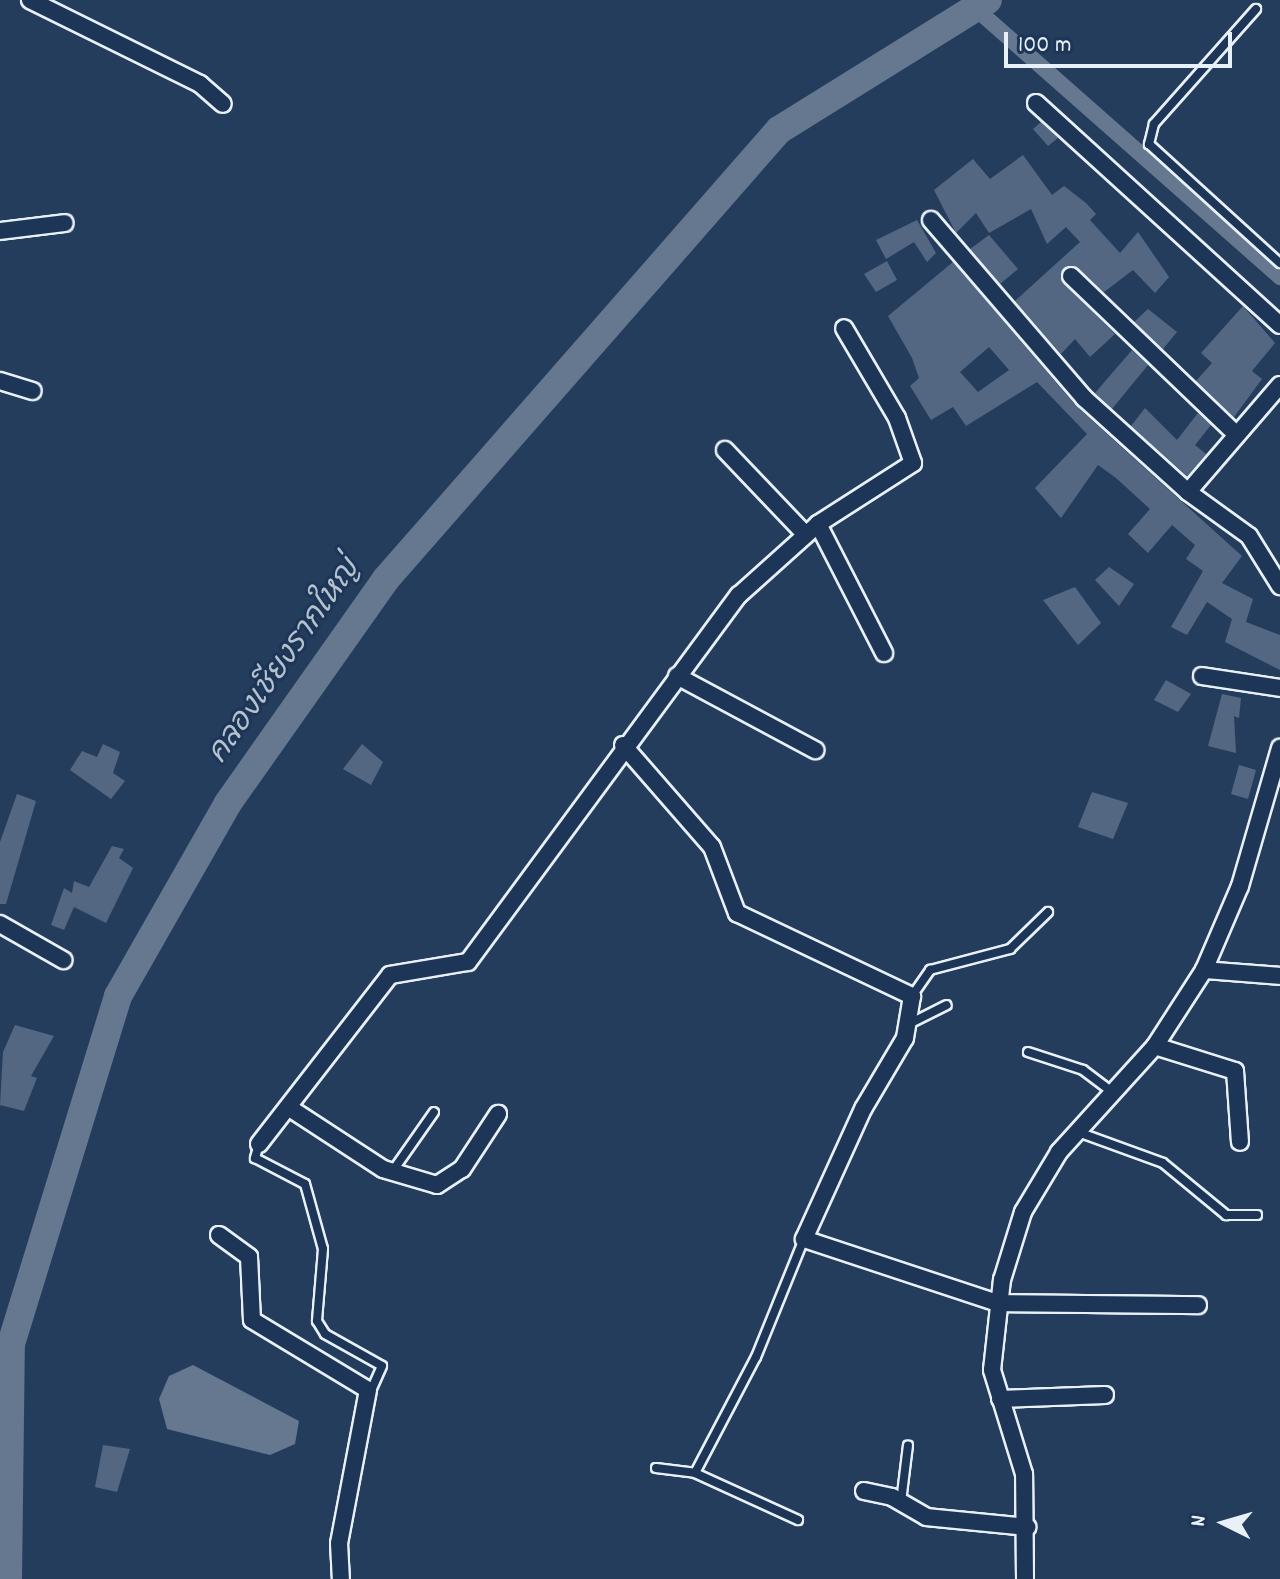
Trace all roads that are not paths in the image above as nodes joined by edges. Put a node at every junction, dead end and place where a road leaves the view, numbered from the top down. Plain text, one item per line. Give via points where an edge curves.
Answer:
1 (30, 0) edge
2 (1256, 9) dead end
3 (1036, 103) dead end
4 (223, 104) dead end
5 (931, 220) dead end
6 (65, 223) dead end
7 (0, 231) edge
8 (1280, 263) edge
9 (1071, 276) dead end
10 (1280, 325) edge
11 (844, 328) dead end
12 (0, 381) edge
13 (1280, 385) edge
14 (33, 391) dead end
15 (1236, 434) junction
16 (725, 450) dead end
17 (1188, 492) junction
18 (812, 529) junction
19 (1280, 586) edge
20 (884, 653) dead end
21 (677, 676) junction
22 (1202, 676) dead end
23 (1280, 688) edge
24 (623, 745) junction
25 (1280, 748) edge
26 (815, 750) dead end
27 (1048, 912) dead end
28 (0, 924) edge
29 (63, 960) dead end
30 (1204, 970) junction
31 (1280, 976) edge
32 (912, 996) junction
33 (947, 1005) dead end
34 (909, 1024) junction
35 (1155, 1046) junction
36 (1028, 1052) dead end
37 (1115, 1093) junction
38 (288, 1107) junction
39 (434, 1112) dead end
40 (498, 1114) dead end
41 (1078, 1132) junction
42 (1240, 1142) dead end
43 (259, 1144) joint
44 (391, 1173) junction
45 (1257, 1215) dead end
46 (219, 1235) dead end
47 (804, 1239) junction
48 (997, 1303) junction
49 (1198, 1305) dead end
50 (1105, 1395) dead end
51 (368, 1397) junction
52 (1000, 1399) junction
53 (908, 1445) dead end
54 (656, 1468) dead end
55 (696, 1471) junction
56 (864, 1491) dead end
57 (900, 1502) junction
58 (798, 1520) dead end
59 (1028, 1527) junction
60 (341, 1579) edge
61 (1025, 1579) edge

1 - 4 street via 200,84
2 - 8 lane via 1154,124 1149,144
3 - 10 street
5 - 17 street via 1084,398
6 - 7 street
9 - 15 street
11 - 18 street via 915,458
12 - 14 street
13 - 15 street
15 - 17 street
16 - 18 street
17 - 19 street via 1249,536
18 - 20 street
18 - 21 street via 739,595
21 - 24 street
21 - 26 street
22 - 23 street
24 - 32 street via 712,847 737,913
24 - 38 street via 468,962 390,975
25 - 30 street via 1242,880
27 - 32 lane via 1010,949 930,970
28 - 29 street
30 - 31 street
30 - 35 street
32 - 34 street
33 - 34 lane
34 - 47 street
35 - 37 street
35 - 42 street via 1235,1071
36 - 37 lane via 1083,1070
37 - 41 street
38 - 43 street
38 - 44 street
39 - 44 lane
40 - 44 street via 462,1169 437,1185
41 - 45 lane via 1163,1163 1226,1215
41 - 48 street via 1023,1212
43 - 51 lane via 255,1158 289,1171 313,1201 323,1249 317,1321 325,1334 383,1370
46 - 51 street via 249,1257 252,1320 365,1384
47 - 48 street
47 - 55 lane via 756,1357
48 - 49 street
48 - 52 street via 992,1370
50 - 52 street
51 - 60 street via 339,1543
52 - 59 street via 1024,1474
53 - 57 lane
54 - 55 lane
55 - 58 lane
56 - 57 street
57 - 59 street via 939,1519
59 - 61 street

